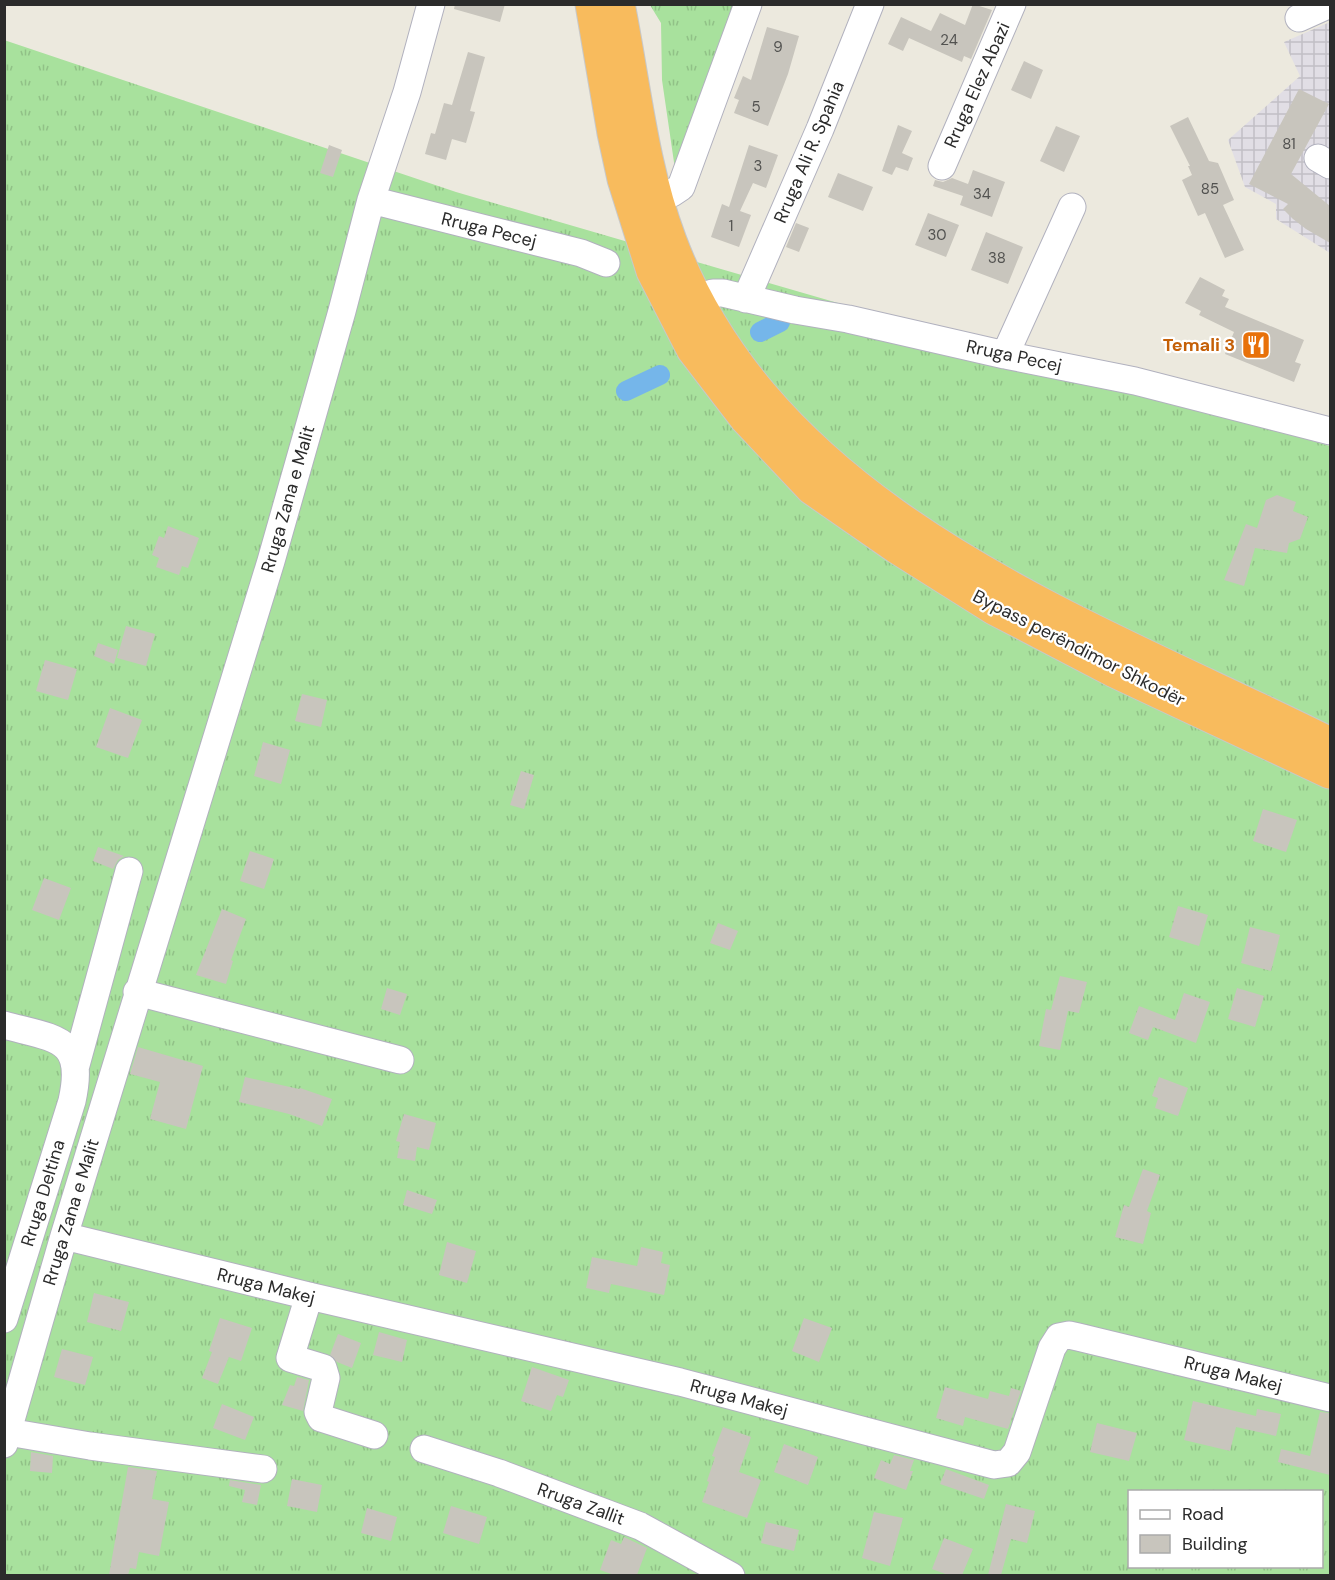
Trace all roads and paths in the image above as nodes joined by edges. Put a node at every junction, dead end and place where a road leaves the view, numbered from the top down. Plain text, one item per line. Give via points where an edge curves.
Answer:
1 (431, 4) edge
2 (592, 4) edge
3 (618, 4) edge
4 (748, 4) edge
5 (870, 4) edge
6 (1012, 4) edge
7 (1330, 4) edge
8 (1299, 18) dead end
9 (942, 166) dead end
10 (656, 199) junction
11 (371, 200) junction
12 (1072, 207) dead end
13 (606, 262) dead end
14 (697, 298) junction
15 (746, 299) junction
16 (1005, 355) junction
17 (1330, 431) edge
18 (1330, 744) edge
19 (1330, 772) edge
20 (129, 871) dead end
21 (138, 992) junction
22 (4, 1024) edge
23 (400, 1060) dead end
24 (76, 1065) junction
25 (64, 1236) junction
26 (309, 1296) junction
27 (4, 1319) edge
28 (1330, 1398) edge
29 (374, 1435) dead end
30 (6, 1438) edge
31 (424, 1449) dead end
32 (263, 1469) dead end
33 (731, 1575) edge

1 - 11 street, Rruga Zana e Malit
2 - 19 highway, Bypass perëndimor Shkodër via 624,179 653,271 693,349 746,418 812,488 994,608 1115,671
3 - 10 highway, Bypass perëndimor Shkodër via 638,124
4 - 10 street via 681,187
5 - 15 street, Rruga Ali R. Spahia
6 - 9 street, Rruga Elez Abazi
7 - 8 street
10 - 14 highway, Bypass perëndimor Shkodër via 670,241
11 - 13 street, Rruga Pecej
11 - 21 street, Rruga Zana e Malit via 271,561
12 - 16 street
14 - 15 street, Rruga Pecej via 723,293
14 - 18 highway, Bypass perëndimor Shkodër via 709,323 768,404 818,454 884,507 1023,595
15 - 16 street, Rruga Pecej
16 - 17 street, Rruga Pecej via 1135,381
20 - 24 street, Rruga Deltina
21 - 23 street
21 - 25 street, Rruga Zana e Malit
22 - 24 street via 60,1042
24 - 27 street, Rruga Deltina via 72,1101
25 - 26 street, Rruga Makej
25 - 30 street, Rruga Zana e Malit
26 - 28 street, Rruga Makej via 680,1382 994,1465 1008,1463 1017,1452 1052,1347 1064,1336
26 - 29 street via 290,1358 322,1368 326,1378 318,1412 321,1418
30 - 32 street, Rruga Zana e Malit
31 - 33 street, Rruga Zallit via 640,1526

